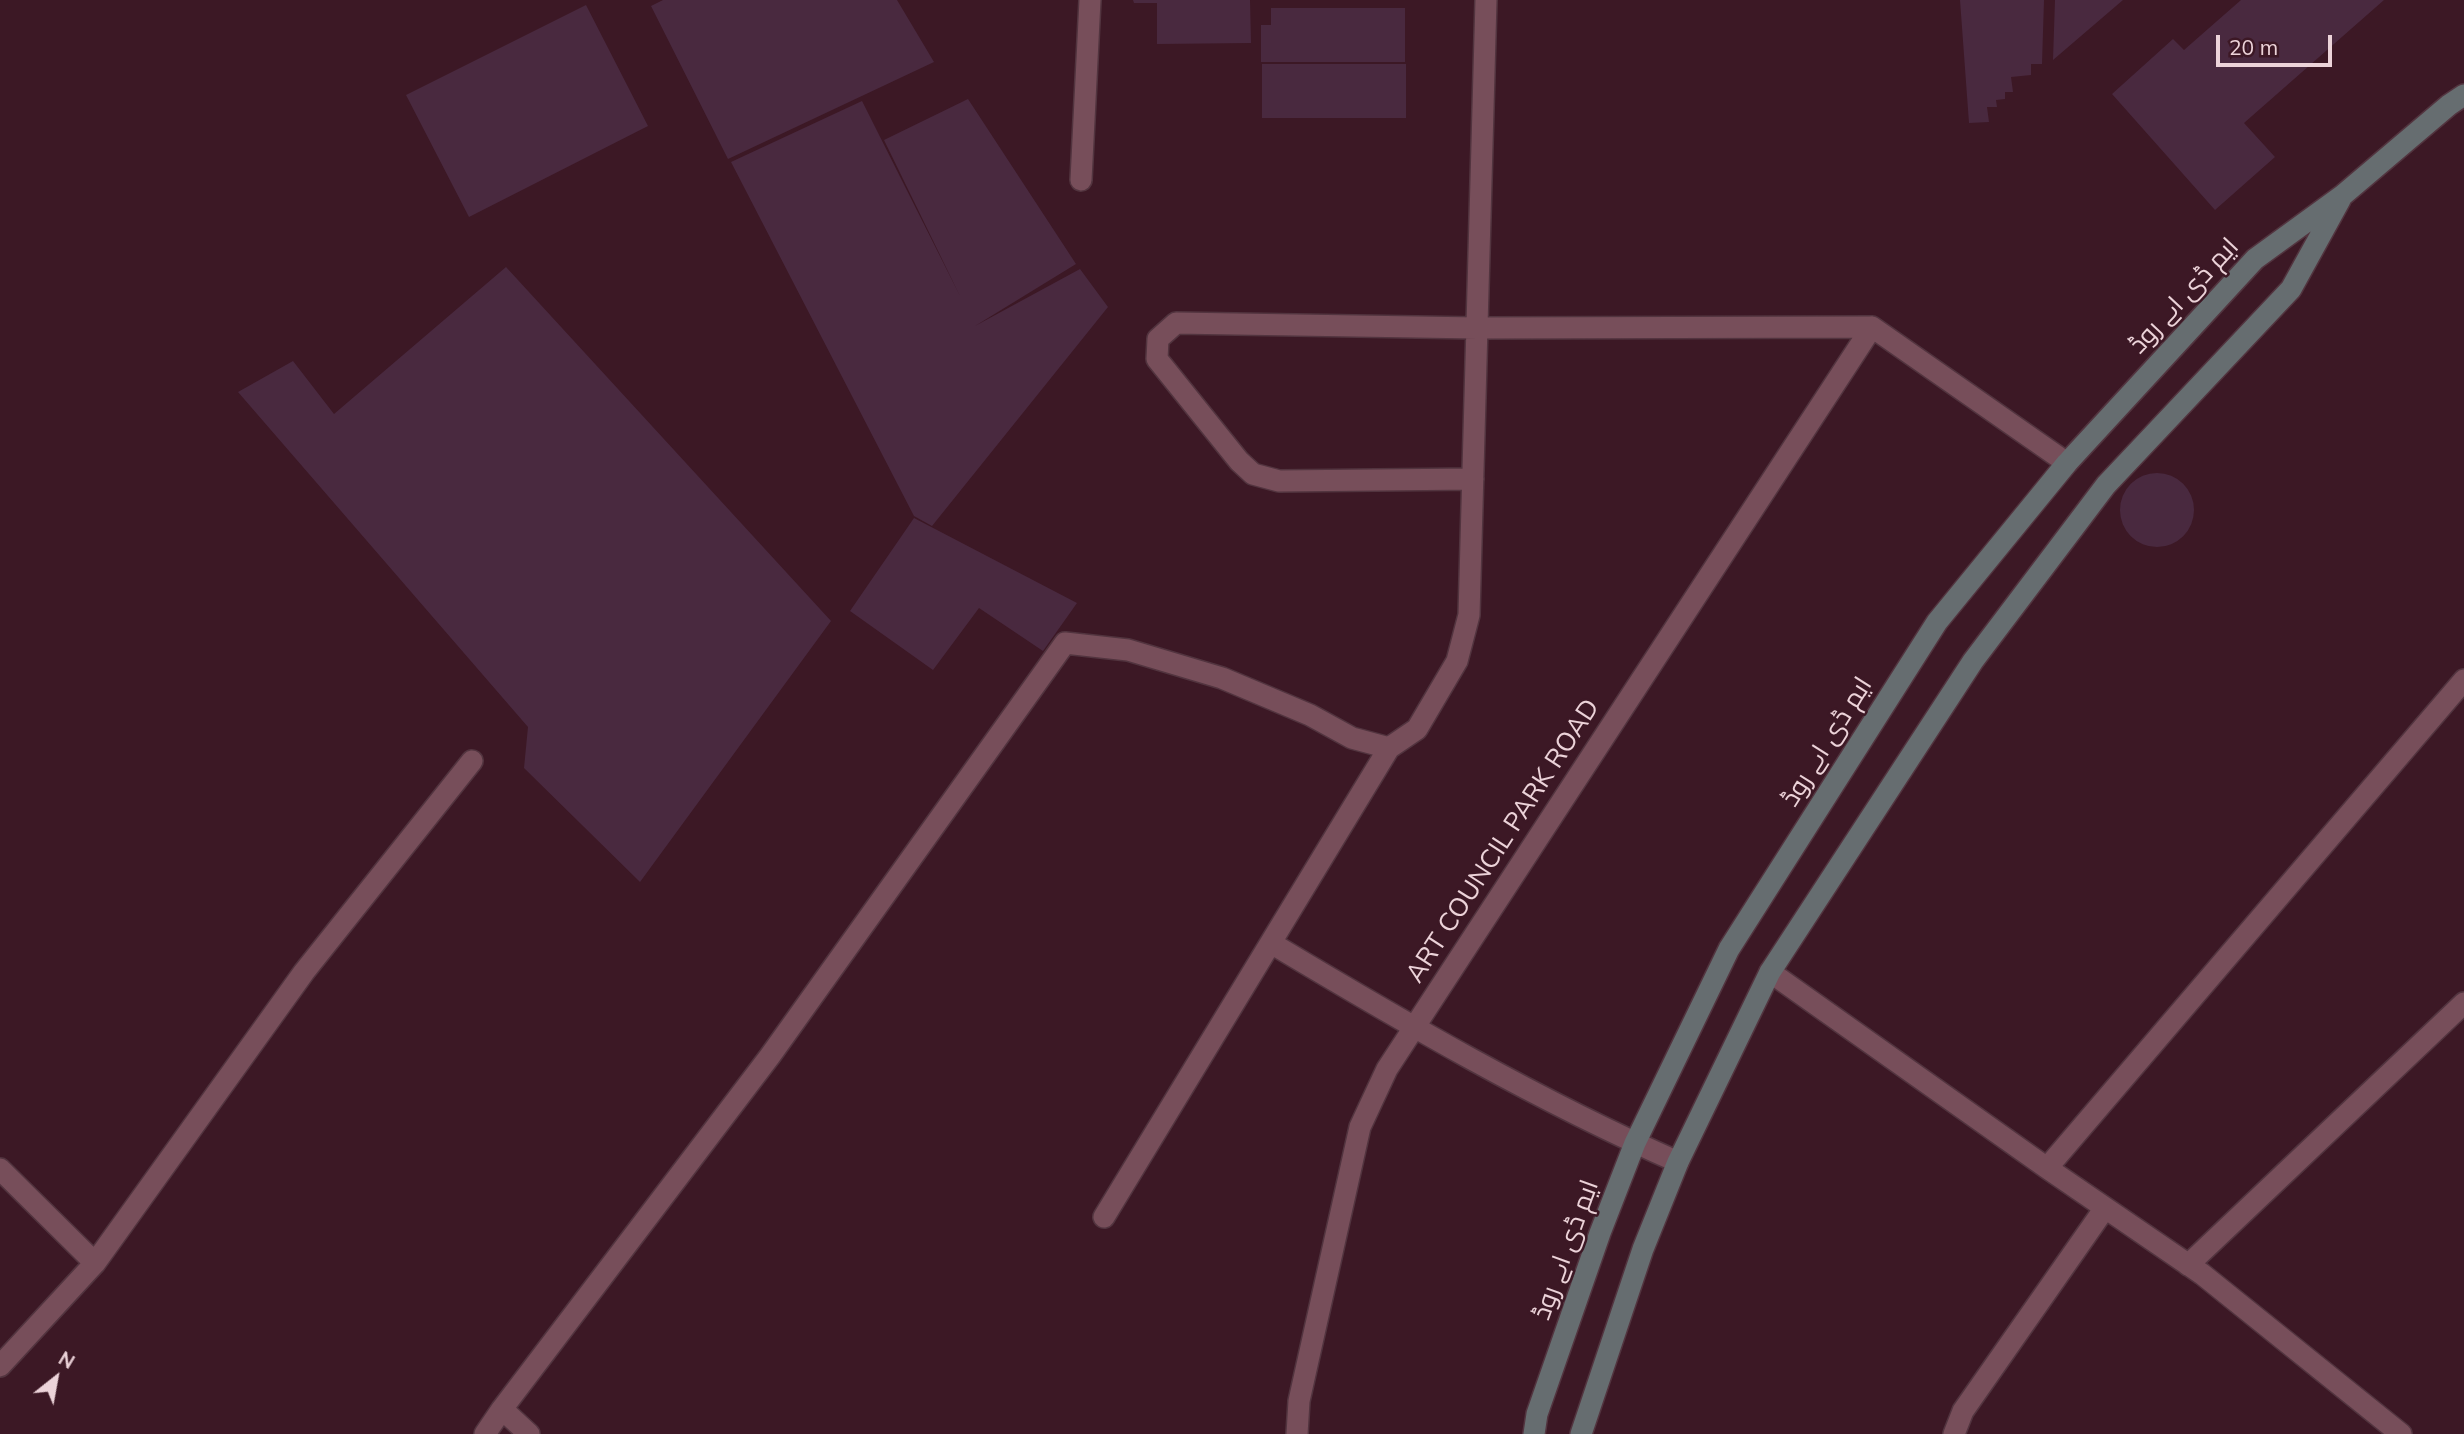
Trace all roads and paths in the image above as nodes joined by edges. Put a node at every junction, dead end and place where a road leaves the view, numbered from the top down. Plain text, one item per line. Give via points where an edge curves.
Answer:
1 (1090, 0) edge
2 (1486, 0) edge
3 (2464, 96) edge
4 (1081, 180) dead end
5 (2343, 195) junction
6 (1872, 327) junction
7 (1477, 328) junction
8 (2067, 463) junction
9 (1473, 479) junction
10 (2464, 680) edge
11 (1390, 748) junction
12 (472, 761) dead end
13 (1270, 943) junction
14 (1770, 972) junction
15 (2464, 1003) edge
16 (1413, 1028) junction
17 (1635, 1143) junction
18 (1678, 1162) junction
19 (2047, 1168) junction
20 (0, 1169) edge
21 (2105, 1208) junction
22 (1104, 1217) dead end
23 (95, 1263) junction
24 (2189, 1265) junction
25 (0, 1366) edge
26 (502, 1409) junction
27 (485, 1434) edge
28 (529, 1434) edge
29 (1297, 1434) edge
30 (1534, 1434) edge
31 (1581, 1434) edge
32 (1954, 1434) edge
33 (2401, 1434) edge

1 - 4 street
2 - 7 street
3 - 5 main road, ایم ڈی اے روڈ
5 - 8 main road, ایم ڈی اے روڈ via 2255,259
5 - 14 main road, ایم ڈی اے روڈ via 2291,289 2106,485 1973,661
6 - 7 street
6 - 8 street
6 - 16 street, ART COUNCIL PARK ROAD
7 - 9 street
7 - 9 street via 1175,323 1158,339 1157,359 1253,474 1279,481
8 - 17 main road, ایم ڈی اے روڈ via 1937,622 1788,855 1729,949
9 - 11 street via 1469,615 1457,661 1417,729
10 - 19 street
11 - 13 street
11 - 26 street via 1352,738 1222,678 1128,650 1065,643 770,1056
12 - 23 street via 304,972
13 - 16 street
13 - 22 street
14 - 18 main road, ایم ڈی اے روڈ
14 - 19 street
15 - 24 street
16 - 17 street
16 - 29 street, ART COUNCIL PARK ROAD via 1387,1069 1360,1127 1300,1401
17 - 18 street
17 - 30 main road, ایم ڈی اے روڈ via 1537,1414
18 - 31 main road, ایم ڈی اے روڈ
19 - 21 street
20 - 23 street
21 - 24 street
21 - 32 street via 1963,1411
23 - 25 street
24 - 33 street
26 - 27 street
26 - 28 street

